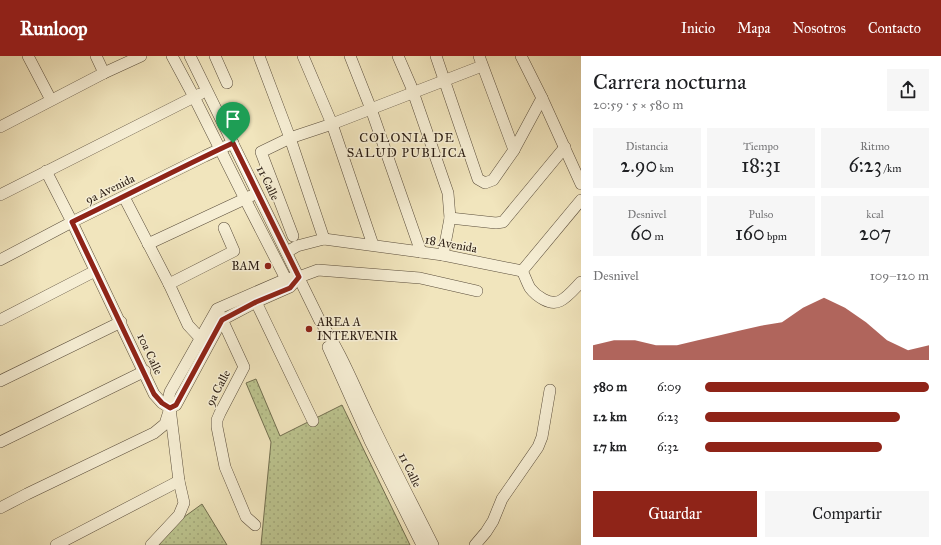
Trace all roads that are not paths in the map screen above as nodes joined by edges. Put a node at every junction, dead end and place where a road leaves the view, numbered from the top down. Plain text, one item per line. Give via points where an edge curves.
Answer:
1 (28, 56) edge
2 (96, 56) edge
3 (141, 56) edge
4 (172, 56) edge
5 (190, 56) edge
6 (215, 56) edge
7 (259, 56) edge
8 (303, 56) edge
9 (350, 56) edge
10 (398, 56) edge
11 (436, 56) edge
12 (521, 56) edge
13 (481, 61) edge
14 (104, 72) junction
15 (445, 81) junction
16 (227, 83) dead end
17 (207, 91) junction
18 (413, 93) junction
19 (194, 97) junction
20 (542, 98) junction
21 (51, 100) junction
22 (371, 109) junction
23 (332, 124) junction
24 (0, 127) edge
25 (290, 138) junction
26 (233, 143) junction
27 (565, 147) junction
28 (220, 149) junction
29 (514, 150) junction
30 (46, 171) junction
31 (581, 184) edge
32 (258, 193) junction
33 (0, 195) edge
34 (124, 197) junction
35 (245, 199) junction
36 (581, 200) edge
37 (450, 218) junction
38 (72, 222) junction
39 (224, 228) dead end
40 (293, 236) dead end
41 (324, 239) junction
42 (148, 244) junction
43 (373, 245) junction
44 (287, 252) junction
45 (421, 252) junction
46 (443, 255) junction
47 (0, 260) edge
48 (95, 271) junction
49 (522, 271) junction
50 (299, 277) junction
51 (581, 282) edge
52 (288, 283) junction
53 (169, 284) junction
54 (478, 291) dead end
55 (256, 302) junction
56 (217, 309) junction
57 (0, 320) edge
58 (222, 320) junction
59 (320, 321) junction
60 (121, 322) junction
61 (205, 342) junction
62 (144, 371) junction
63 (0, 381) edge
64 (550, 390) dead end
65 (170, 408) junction
66 (313, 421) dead end
67 (0, 442) edge
68 (180, 481) junction
69 (0, 508) edge
70 (255, 525) dead end
71 (56, 545) edge
72 (151, 545) edge
73 (422, 545) edge
74 (433, 545) edge
75 (475, 545) edge

1 - 21 street
2 - 14 street
3 - 14 street
4 - 19 street
5 - 17 street, 11 Calle
6 - 16 street
7 - 25 street
8 - 23 street
9 - 22 street
10 - 18 street
11 - 15 street
12 - 20 street
13 - 15 street
13 - 29 street
14 - 21 street
15 - 18 street
15 - 29 street via 478,179 485,183 493,180
17 - 19 street
17 - 26 street, 11 Calle
18 - 22 street
18 - 37 street via 448,193
19 - 28 street
19 - 30 street
20 - 27 street
20 - 29 street
21 - 24 street
22 - 23 street
22 - 45 street
23 - 25 street
23 - 43 street
25 - 40 street via 261,152
25 - 41 street
26 - 28 street, 9a Avenida
26 - 32 street, 11 Calle
27 - 31 street
27 - 37 street via 503,222
28 - 34 street, 9a Avenida
28 - 35 street
30 - 33 street
30 - 38 street, 10a Calle
32 - 35 street
32 - 44 street, 11 Calle
34 - 38 street, 9a Avenida
34 - 42 street
35 - 42 street
35 - 52 street
36 - 49 street
37 - 46 street
38 - 47 street, 9a Avenida
38 - 48 street, 10a Calle
39 - 53 street via 234,251
41 - 43 street, 18 Avenida
41 - 44 street, 18 Avenida via 297,246
42 - 53 street
43 - 45 street, 18 Avenida
44 - 50 street, 11 Calle
45 - 46 street, 18 Avenida
46 - 49 street, 18 Avenida
48 - 57 street
48 - 60 street, 10a Calle
49 - 51 street via 530,288 548,302 558,302
50 - 52 street
50 - 54 street via 318,270 420,278
50 - 59 street, 11 Calle
52 - 55 street
52 - 56 street
53 - 61 street via 188,325
55 - 58 street
55 - 66 street
56 - 58 street, 9a Calle
56 - 61 street
58 - 61 street
58 - 70 street, 9a Calle via 244,367 220,413 217,427 225,467 236,497 246,517
59 - 73 street, 11 Calle via 326,341 370,441
59 - 74 street, 11 Calle via 332,338
60 - 62 street, 10a Calle
60 - 63 street
61 - 65 street via 176,405
62 - 65 street, 10a Calle via 154,394
62 - 67 street
64 - 75 street via 538,447 502,499 493,521
65 - 68 street
65 - 69 street via 165,424 154,433
68 - 71 street
68 - 72 street via 184,503 179,515

